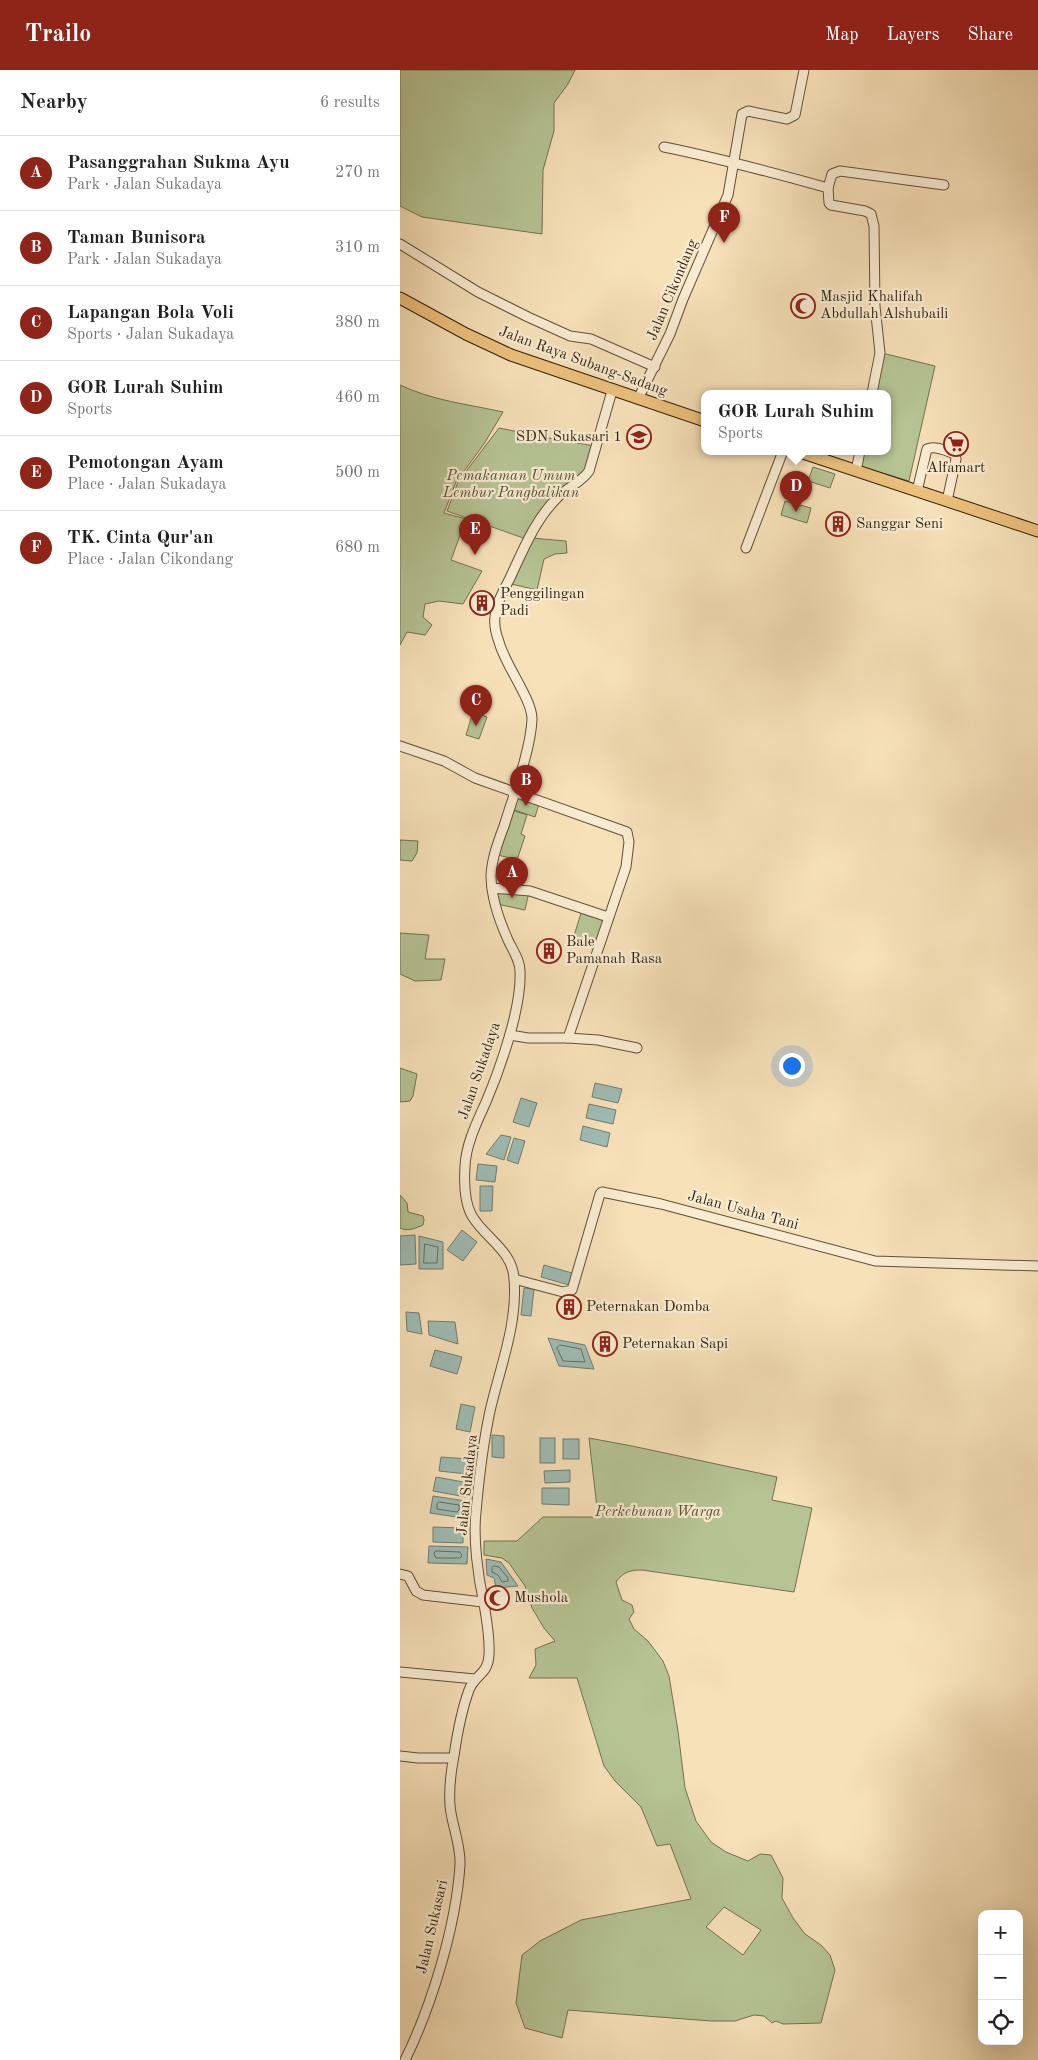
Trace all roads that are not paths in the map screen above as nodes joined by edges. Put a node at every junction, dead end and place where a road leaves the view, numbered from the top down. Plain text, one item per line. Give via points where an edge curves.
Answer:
1 (804, 70) edge
2 (664, 147) dead end
3 (732, 161) junction
4 (944, 186) dead end
5 (828, 188) junction
6 (400, 244) edge
7 (400, 298) edge
8 (655, 367) junction
9 (873, 390) edge
10 (612, 391) junction
11 (638, 399) junction
12 (701, 419) edge
13 (781, 455) edge
14 (808, 455) edge
15 (859, 455) edge
16 (856, 471) junction
17 (917, 491) junction
18 (947, 501) junction
19 (1038, 531) edge
20 (746, 548) dead end
21 (400, 746) edge
22 (514, 792) junction
23 (492, 888) junction
24 (608, 917) junction
25 (510, 1035) junction
26 (568, 1038) junction
27 (637, 1048) dead end
28 (1038, 1266) edge
29 (514, 1279) junction
30 (400, 1574) edge
31 (483, 1602) junction
32 (400, 1672) edge
33 (475, 1679) junction
34 (400, 1756) edge
35 (453, 1758) junction
36 (405, 2060) edge

1 - 3 street, Jalan Cikondang via 792,118 743,112
2 - 3 street
3 - 5 street
3 - 8 street, Jalan Cikondang via 728,195
4 - 5 street via 840,171 832,174
5 - 9 street via 831,205 868,212 873,220 875,306 880,353
6 - 8 street via 478,292 528,317
7 - 10 main road, Jalan Raya Subang-Sadang via 512,355
8 - 11 street, Jalan Cikondang
10 - 11 main road, Jalan Raya Subang-Sadang
10 - 22 street, Jalan Sukadaya via 590,471 557,498 539,522 497,606 498,642 531,712 531,726
11 - 12 main road, Jalan Raya Subang-Sadang
13 - 20 street
14 - 16 main road
15 - 16 street
16 - 17 main road
17 - 18 main road
17 - 18 street via 927,449 932,447 950,452 956,459
18 - 19 main road
21 - 22 street via 444,761 475,778
22 - 23 street, Jalan Sukadaya via 495,852
22 - 24 street via 628,832 626,867
23 - 24 street via 530,891
23 - 25 street, Jalan Sukadaya via 502,926 520,969
24 - 26 street
25 - 26 street
25 - 29 street, Jalan Sukadaya via 469,1143 464,1176 470,1212 504,1253
26 - 27 street
28 - 29 street, Jalan Usaha Tani via 875,1261 669,1206 603,1192 572,1290 563,1292
29 - 31 street, Jalan Sukadaya via 512,1320 474,1500
30 - 31 street via 410,1578 416,1591 423,1595
31 - 33 street, Jalan Sukadaya via 489,1659 486,1670
32 - 33 street
33 - 35 street, Jalan Sukasari via 469,1690
34 - 35 street
35 - 36 street, Jalan Sukasari via 450,1802 460,1851 455,1904 425,2013

